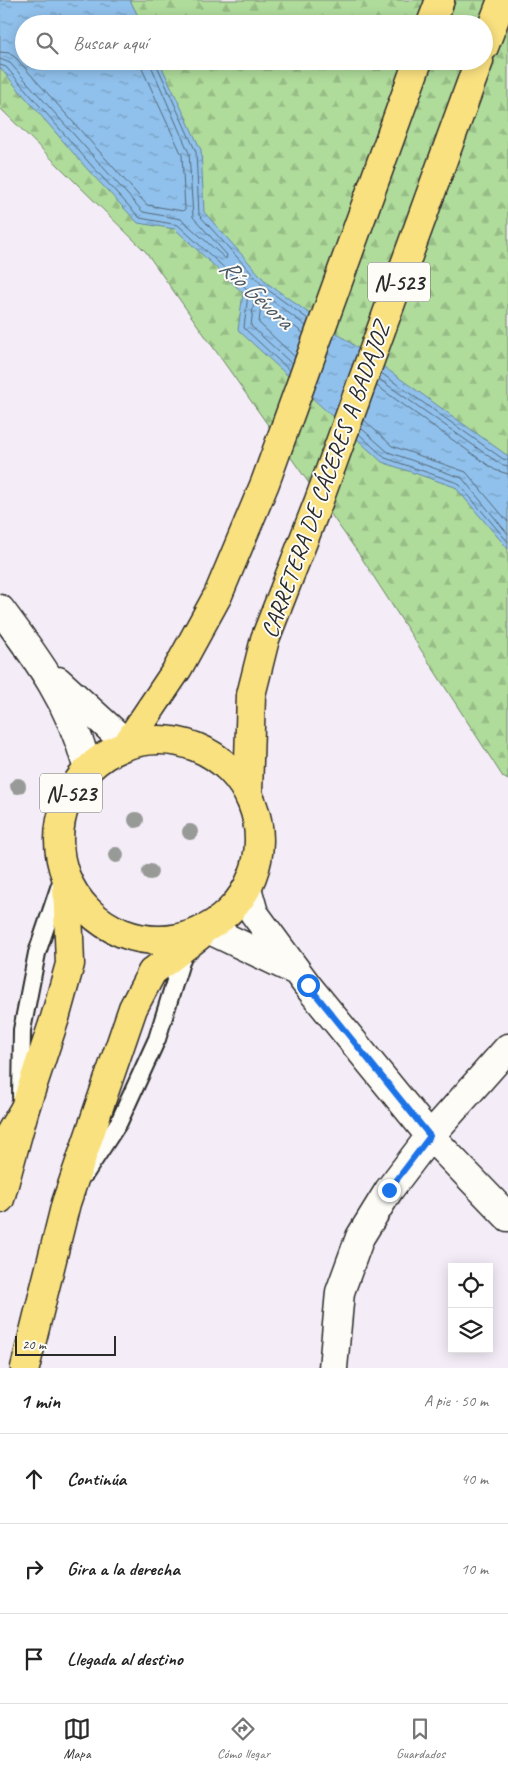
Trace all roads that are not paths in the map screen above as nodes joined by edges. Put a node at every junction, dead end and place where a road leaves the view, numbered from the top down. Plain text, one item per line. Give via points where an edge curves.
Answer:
1 (440, 0) edge
2 (502, 0) edge
3 (434, 15) edge
4 (493, 24) edge
5 (415, 70) edge
6 (476, 70) edge
7 (0, 609) edge
8 (46, 670) junction
9 (127, 744) junction
10 (87, 766) junction
11 (248, 793) junction
12 (66, 878) junction
13 (247, 888) junction
14 (208, 928) junction
15 (298, 972) junction
16 (508, 1048) edge
17 (23, 1111) junction
18 (430, 1136) junction
19 (0, 1150) edge
20 (0, 1199) edge
21 (508, 1217) edge
22 (25, 1368) edge
23 (333, 1368) edge

1 - 3 highway
2 - 4 highway
5 - 9 highway, N-523 via 265,482 218,595 178,668
6 - 11 highway, CARRETERA DE CÁCERES A BADAJOZ / N-523 via 265,639 251,695
7 - 8 street
8 - 9 street
8 - 10 street via 78,735
9 - 10 highway, N-523
9 - 11 highway, N-523 via 155,739 183,742 210,753 232,770
10 - 12 highway, N-523 via 60,817 58,850
11 - 13 highway, N-523 via 258,825 258,857
12 - 14 highway, N-523 via 86,911 112,931 144,941 177,940
12 - 17 highway, N-523 via 70,964
13 - 14 highway, N-523 via 230,913
13 - 15 street via 254,913
14 - 15 street
14 - 22 highway, N-523 via 152,972 133,1008 66,1203
15 - 18 street
16 - 18 street
17 - 19 highway
17 - 20 highway, N-523
18 - 21 street
18 - 23 street via 389,1190 360,1237 340,1292

